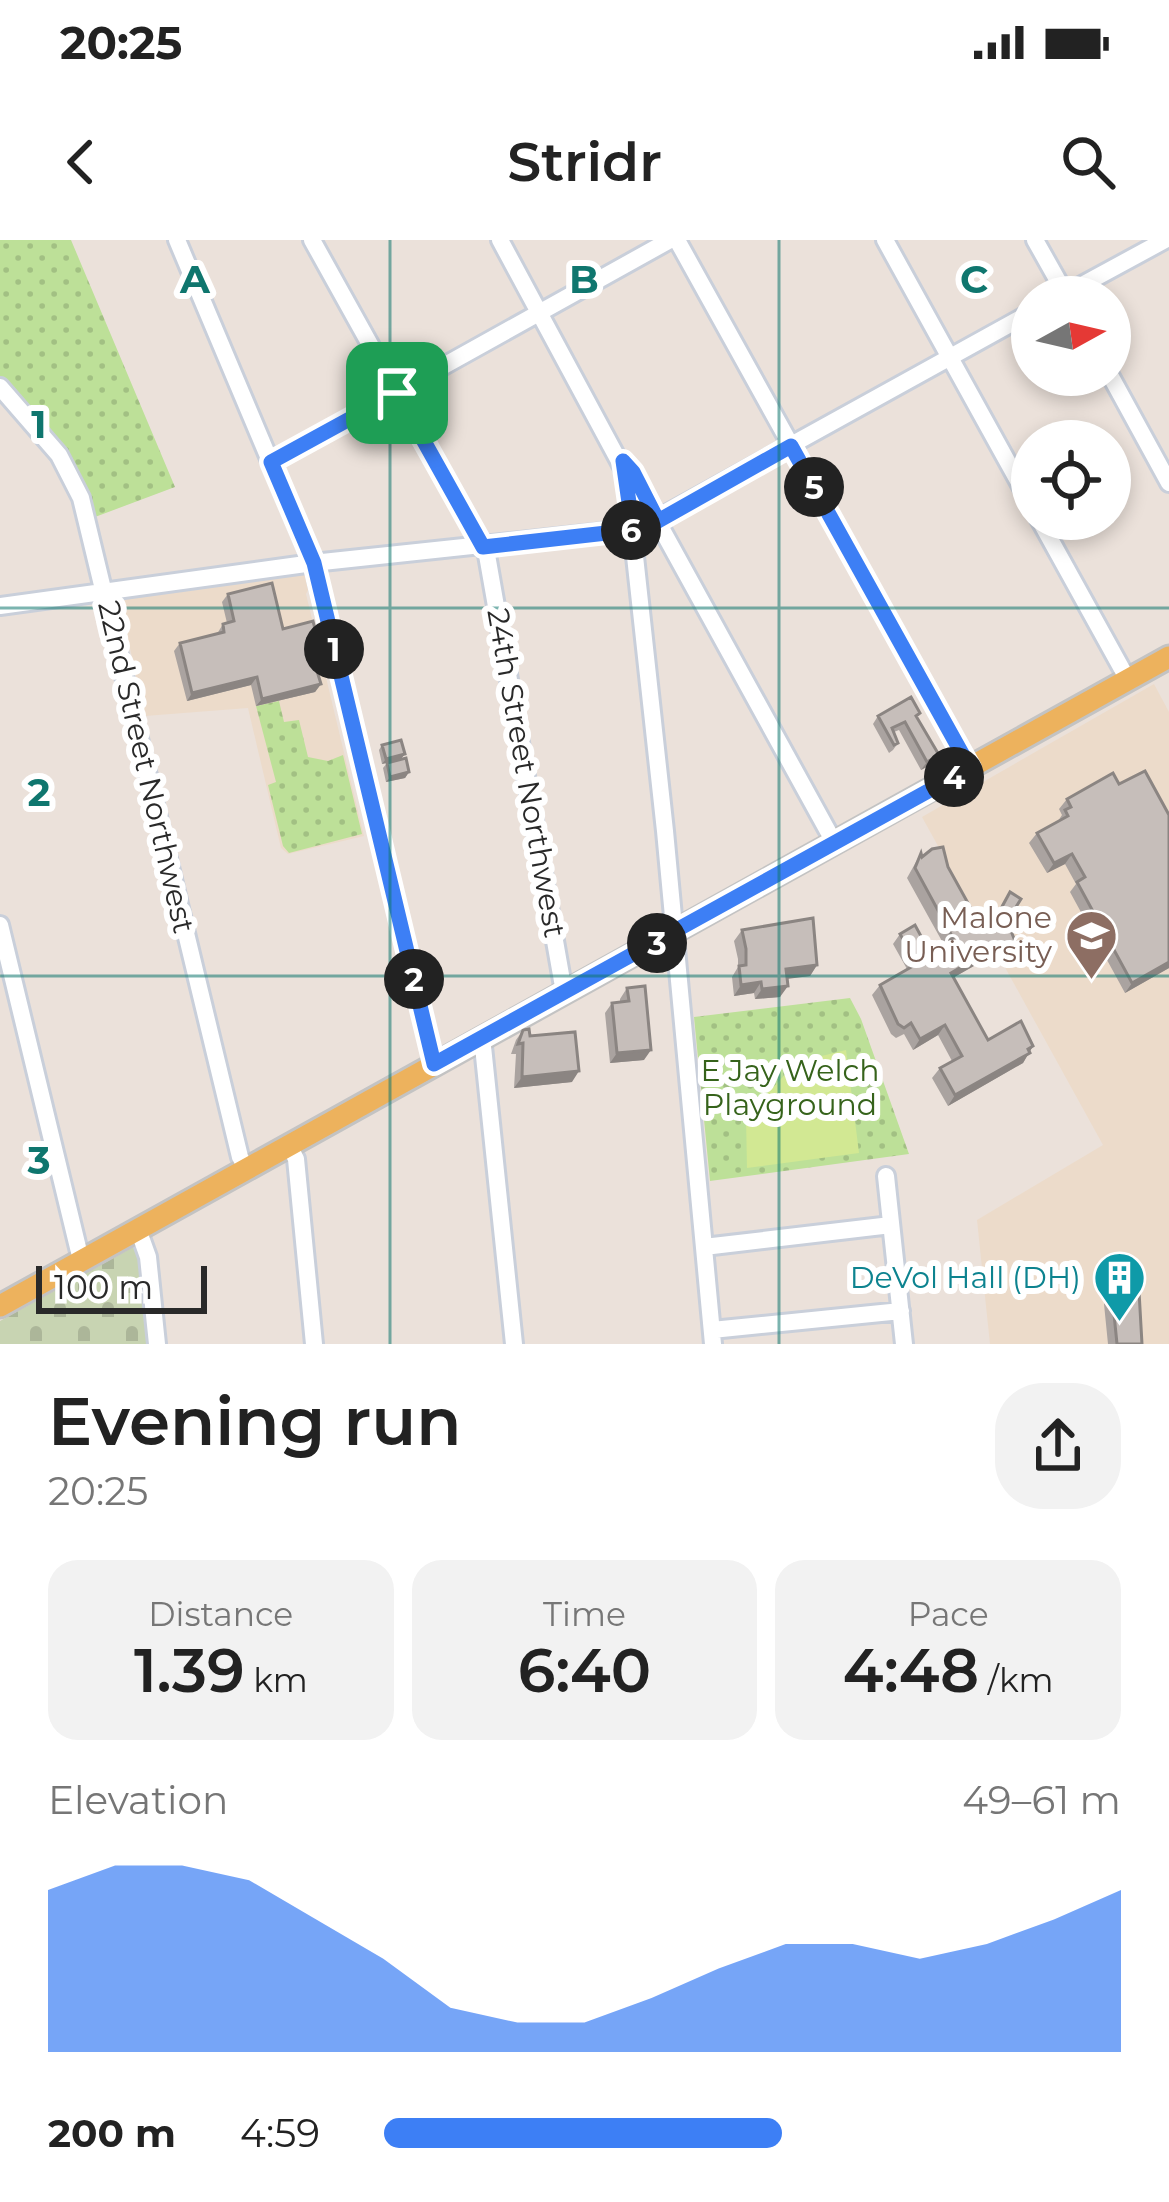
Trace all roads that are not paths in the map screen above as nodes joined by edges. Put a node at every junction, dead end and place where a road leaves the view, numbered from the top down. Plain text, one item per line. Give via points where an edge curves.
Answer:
1 (177, 240) edge
2 (312, 240) edge
3 (500, 240) edge
4 (674, 240) edge
5 (885, 240) edge
6 (1036, 240) edge
7 (1165, 240) edge
8 (1054, 276) edge
9 (1100, 276) edge
10 (540, 313) junction
11 (1011, 325) edge
12 (950, 358) junction
13 (0, 387) edge
14 (397, 393) junction
15 (1121, 396) edge
16 (791, 446) junction
17 (623, 461) junction
18 (271, 462) junction
19 (1011, 468) edge
20 (1169, 483) edge
21 (658, 521) junction
22 (633, 530) junction
23 (1051, 540) edge
24 (483, 547) junction
25 (314, 563) junction
26 (105, 592) junction
27 (0, 606) edge
28 (1169, 657) edge
29 (1128, 680) junction
30 (970, 768) junction
31 (835, 844) junction
32 (0, 925) edge
33 (675, 933) junction
34 (565, 992) junction
35 (482, 1037) junction
36 (434, 1064) junction
37 (289, 1144) junction
38 (246, 1168) junction
39 (886, 1176) dead end
40 (891, 1225) junction
41 (138, 1229) junction
42 (704, 1247) junction
43 (81, 1260) junction
44 (0, 1306) edge
45 (901, 1311) junction
46 (713, 1337) edge
47 (157, 1344) edge
48 (314, 1344) edge
49 (514, 1344) edge
50 (904, 1344) edge

1 - 18 street
2 - 14 street, 24th Street Northwest
3 - 10 street
4 - 10 street
4 - 16 street
5 - 12 street
6 - 8 street
7 - 9 street
10 - 14 street
10 - 17 street
11 - 12 street
12 - 16 street
12 - 19 street
13 - 26 street, 22nd Street Northwest via 75,482
14 - 18 street
14 - 24 street, 24th Street Northwest
15 - 20 street
16 - 21 street
16 - 30 street
17 - 21 street
17 - 22 street
18 - 25 street
21 - 22 street
21 - 31 street
22 - 24 street
22 - 33 street
23 - 29 street
24 - 25 street
24 - 34 street, 24th Street Northwest
25 - 26 street
25 - 36 street
26 - 27 street
26 - 38 street, 22nd Street Northwest
28 - 29 main road
29 - 30 main road
30 - 31 main road
31 - 33 main road
32 - 43 street
33 - 34 main road
33 - 42 street
34 - 35 main road
35 - 36 main road
35 - 49 street
36 - 37 main road
37 - 38 main road
37 - 48 street
38 - 41 main road
39 - 40 street
40 - 42 street
40 - 45 street
41 - 43 main road
41 - 47 street
42 - 46 street
43 - 44 main road
45 - 46 street
45 - 50 street

